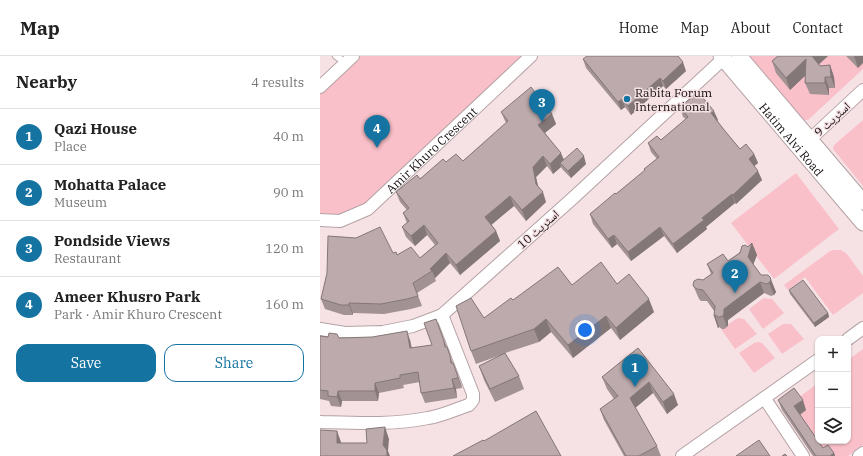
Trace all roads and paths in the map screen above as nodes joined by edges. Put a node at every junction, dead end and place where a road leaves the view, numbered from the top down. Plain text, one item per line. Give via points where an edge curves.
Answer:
1 (531, 56) edge
2 (739, 56) edge
3 (723, 57) edge
4 (345, 58) edge
5 (320, 87) edge
6 (863, 90) edge
7 (805, 144) junction
8 (863, 202) edge
9 (320, 222) edge
10 (863, 223) edge
11 (442, 315) junction
12 (863, 328) edge
13 (320, 329) edge
14 (851, 337) edge
15 (815, 362) edge
16 (765, 398) junction
17 (320, 422) edge
18 (863, 453) edge
19 (682, 456) edge
20 (803, 456) edge
21 (858, 456) edge

1 - 9 street, Amir Khuro Crescent via 368,209 340,221
2 - 7 street, Hatim Alvi Road
3 - 7 street, Hatim Alvi Road
3 - 11 street, اسٹریٹ 10 via 573,198
4 - 5 street
6 - 7 street, اسٹریٹ 9
7 - 8 street, Hatim Alvi Road
7 - 10 street, Hatim Alvi Road
11 - 13 street, اسٹریٹ 10 via 413,326 383,332 344,333
11 - 17 street via 473,394 473,400 469,405 429,418 395,422
12 - 14 street
15 - 16 street
16 - 19 street
16 - 20 street
18 - 21 street

